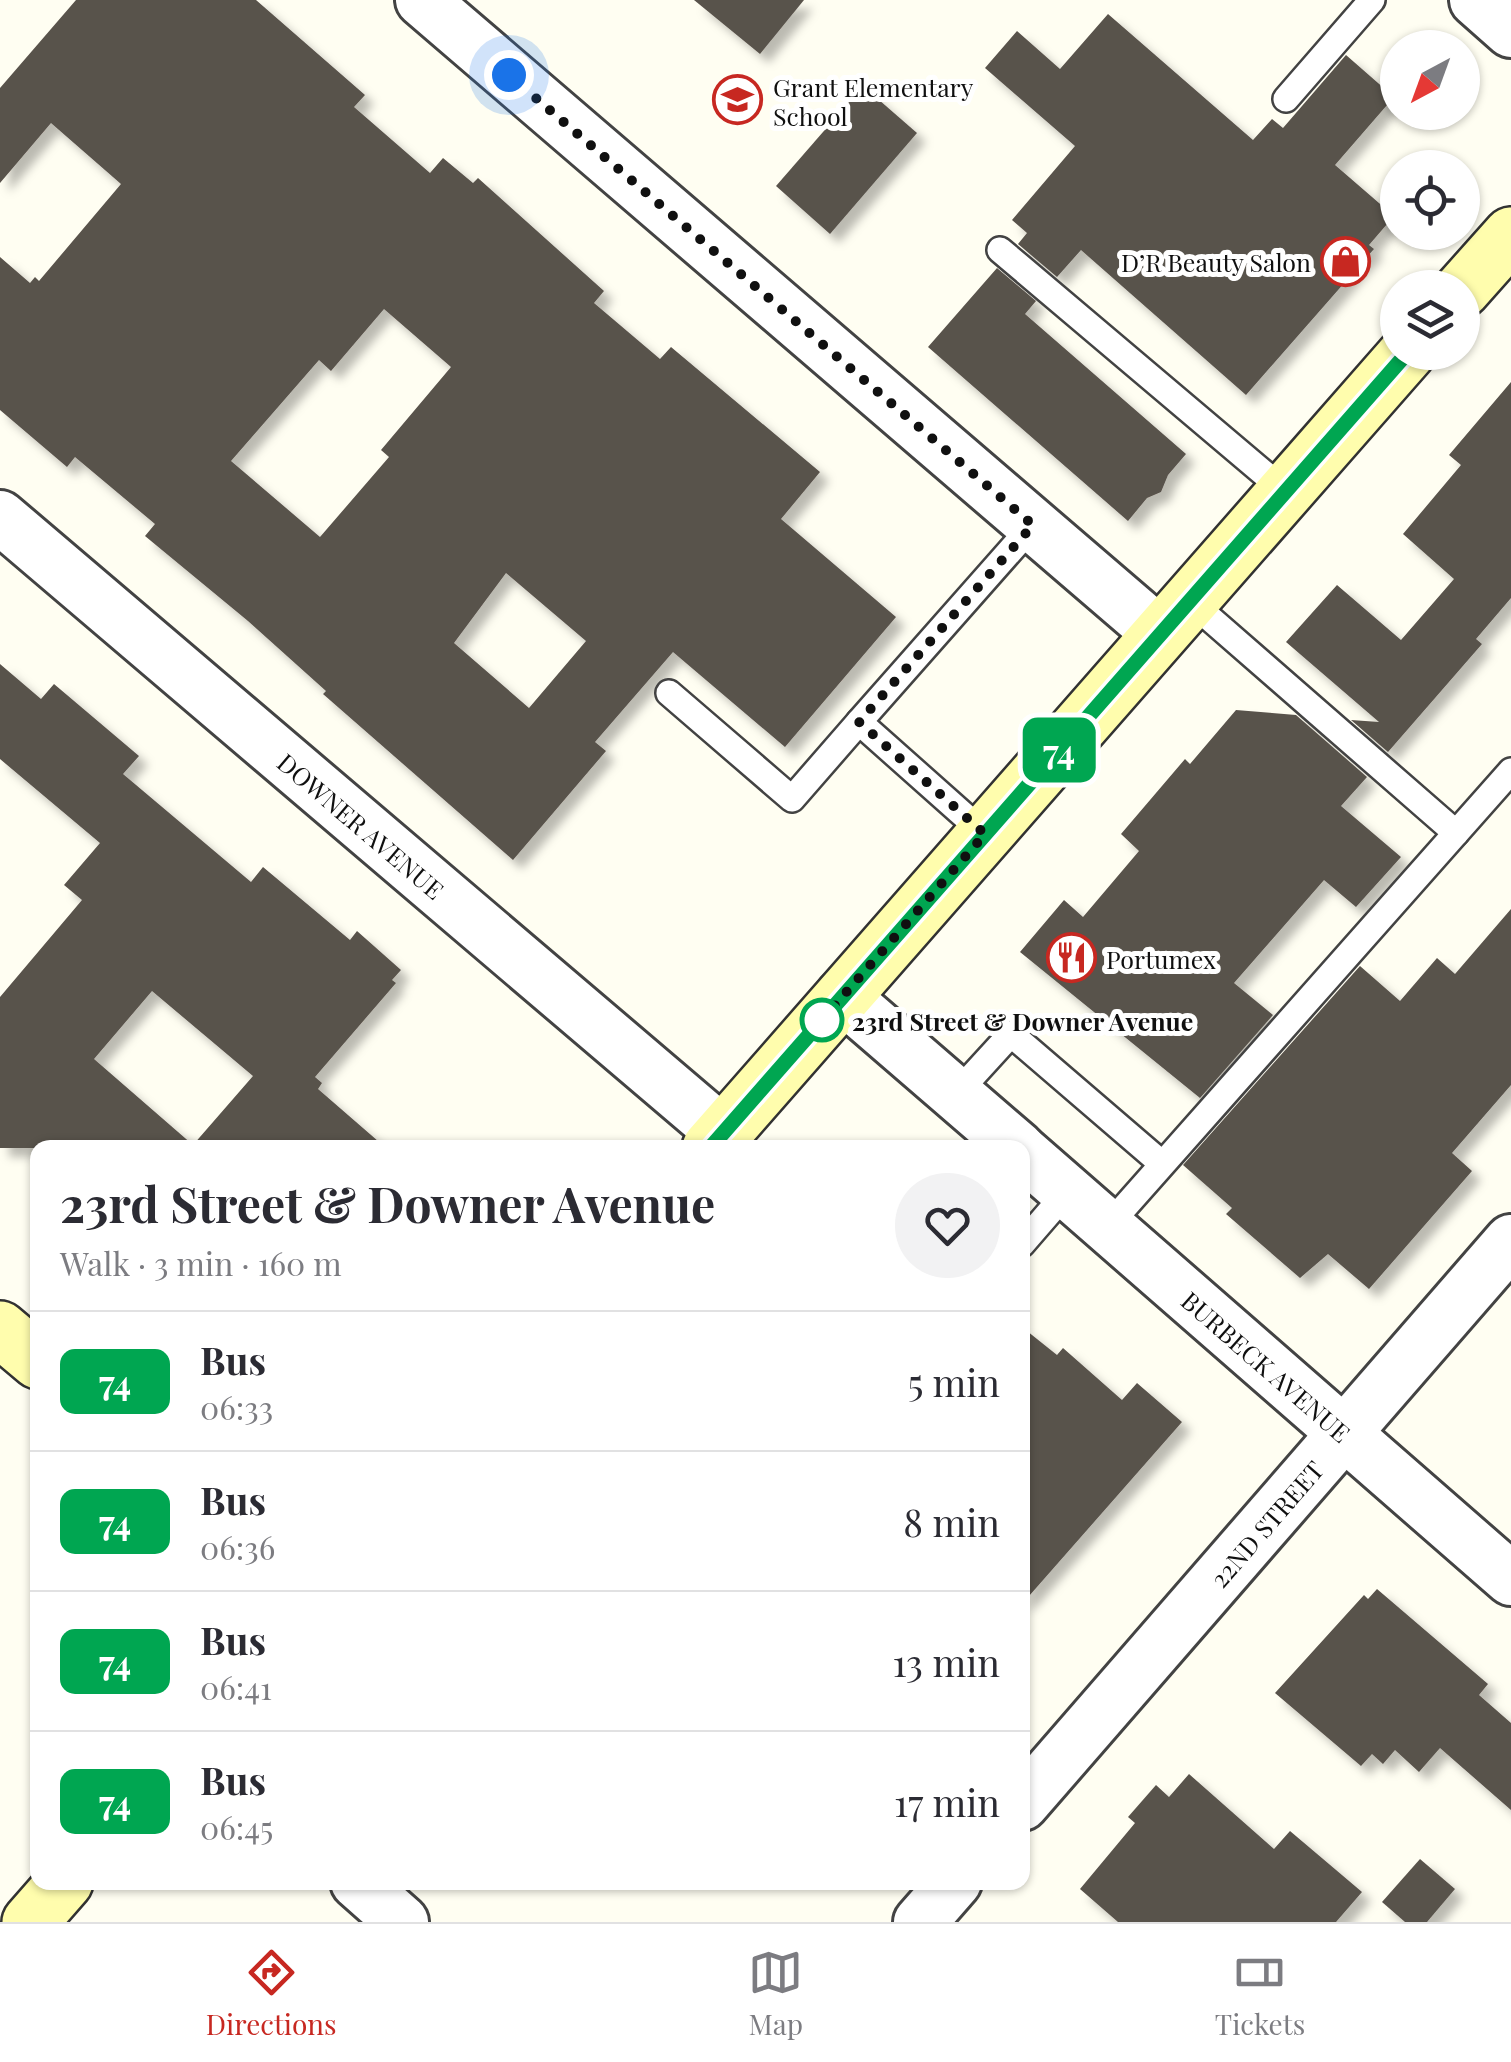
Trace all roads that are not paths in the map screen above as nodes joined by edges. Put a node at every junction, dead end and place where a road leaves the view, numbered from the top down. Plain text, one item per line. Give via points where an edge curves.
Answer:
1 (422, 0) edge
2 (1372, 0) edge
3 (1476, 0) edge
4 (1511, 31) edge
5 (1286, 99) dead end
6 (1511, 235) edge
7 (1000, 250) dead end
8 (1480, 270) edge
9 (1392, 370) edge
10 (1286, 492) junction
11 (0, 517) edge
12 (1033, 525) junction
13 (1175, 618) junction
14 (669, 693) dead end
15 (859, 722) junction
16 (1511, 770) edge
17 (1456, 833) junction
18 (985, 834) junction
19 (842, 996) junction
20 (957, 1093) junction
21 (716, 1140) edge
22 (1009, 1140) edge
23 (1030, 1159) edge
24 (1160, 1162) junction
25 (1068, 1192) junction
26 (1106, 1227) junction
27 (1030, 1235) edge
28 (1511, 1241) edge
29 (0, 1329) edge
30 (30, 1355) edge
31 (1344, 1433) junction
32 (1511, 1579) edge
33 (1030, 1795) edge
34 (58, 1890) edge
35 (366, 1890) edge
36 (947, 1890) edge
37 (30, 1922) edge
38 (402, 1922) edge
39 (920, 1922) edge

1 - 12 street
2 - 5 lane
3 - 4 street
6 - 8 main road
7 - 10 lane
9 - 10 main road
10 - 13 main road
11 - 21 street, DOWNER AVENUE
12 - 13 street
12 - 15 lane
13 - 17 lane
13 - 18 main road
14 - 15 lane via 792,799
15 - 18 lane
16 - 17 lane
17 - 24 lane
18 - 19 main road
19 - 20 street, BURBECK AVENUE
19 - 21 main road
20 - 22 street, BURBECK AVENUE
20 - 24 lane via 1011,1034
23 - 25 street, BURBECK AVENUE
24 - 26 lane
25 - 26 street, BURBECK AVENUE
25 - 27 lane
26 - 31 street, BURBECK AVENUE
28 - 31 street, 22ND STREET
29 - 30 main road
31 - 32 street, BURBECK AVENUE
31 - 33 street, 22ND STREET
34 - 37 main road
35 - 38 street
36 - 39 street

